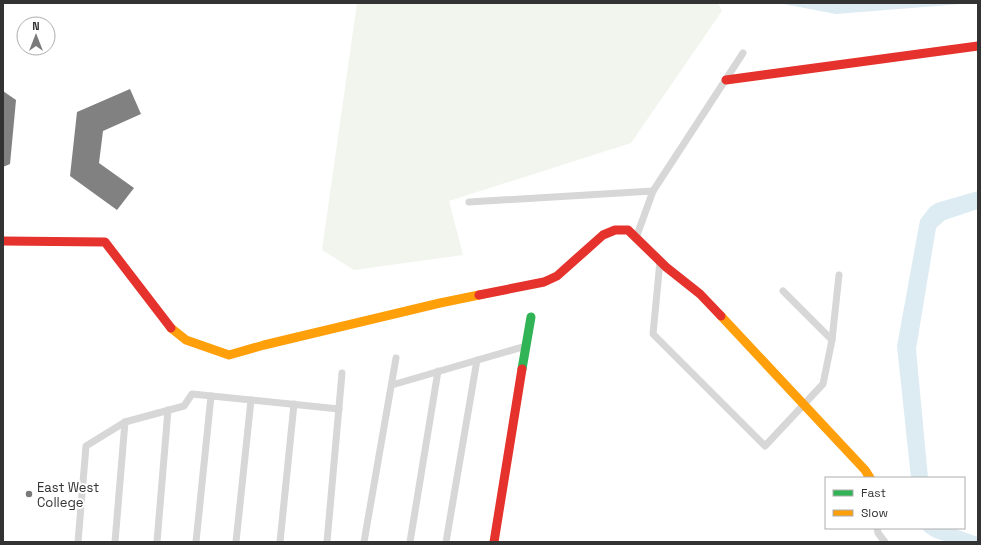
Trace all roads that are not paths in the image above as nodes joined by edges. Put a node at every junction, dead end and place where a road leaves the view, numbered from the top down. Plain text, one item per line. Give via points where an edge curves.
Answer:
1 (978, 46) edge
2 (743, 53) dead end
3 (726, 80) junction
4 (653, 191) junction
5 (469, 202) dead end
6 (636, 238) junction
7 (3, 241) edge
8 (660, 261) junction
9 (839, 274) dead end
10 (783, 291) dead end
11 (531, 317) dead end
12 (832, 340) junction
13 (526, 346) junction
14 (396, 358) dead end
15 (477, 360) junction
16 (438, 371) junction
17 (342, 373) dead end
18 (392, 384) junction
19 (211, 396) junction
20 (252, 400) junction
21 (294, 404) junction
22 (804, 405) junction
23 (339, 409) junction
24 (168, 410) junction
25 (125, 422) junction
26 (869, 477) edge
27 (877, 529) edge
28 (78, 542) edge
29 (115, 542) edge
30 (156, 542) edge
31 (196, 542) edge
32 (236, 542) edge
33 (280, 542) edge
34 (326, 542) edge
35 (364, 542) edge
36 (410, 542) edge
37 (446, 542) edge
38 (494, 542) edge
39 (885, 542) edge

1 - 3 street
2 - 3 street
3 - 4 street
4 - 5 street
4 - 6 street
6 - 7 street via 628,230 614,230 603,235 557,276 544,282 264,344 229,355 186,340 168,325 106,242
6 - 8 street
8 - 22 street via 700,294
8 - 22 street via 653,334 765,446
9 - 12 street
10 - 12 street
11 - 13 street
12 - 22 street via 823,384
13 - 15 street
13 - 38 street
14 - 18 street
15 - 16 street
15 - 37 street
16 - 18 street
16 - 36 street
17 - 23 street
18 - 35 street
19 - 20 street
19 - 24 street via 192,394 184,406
19 - 31 street
20 - 21 street
20 - 32 street
21 - 23 street
21 - 33 street
22 - 26 street
23 - 34 street
24 - 25 street
24 - 30 street
25 - 28 street via 86,446
25 - 29 street
27 - 39 street

